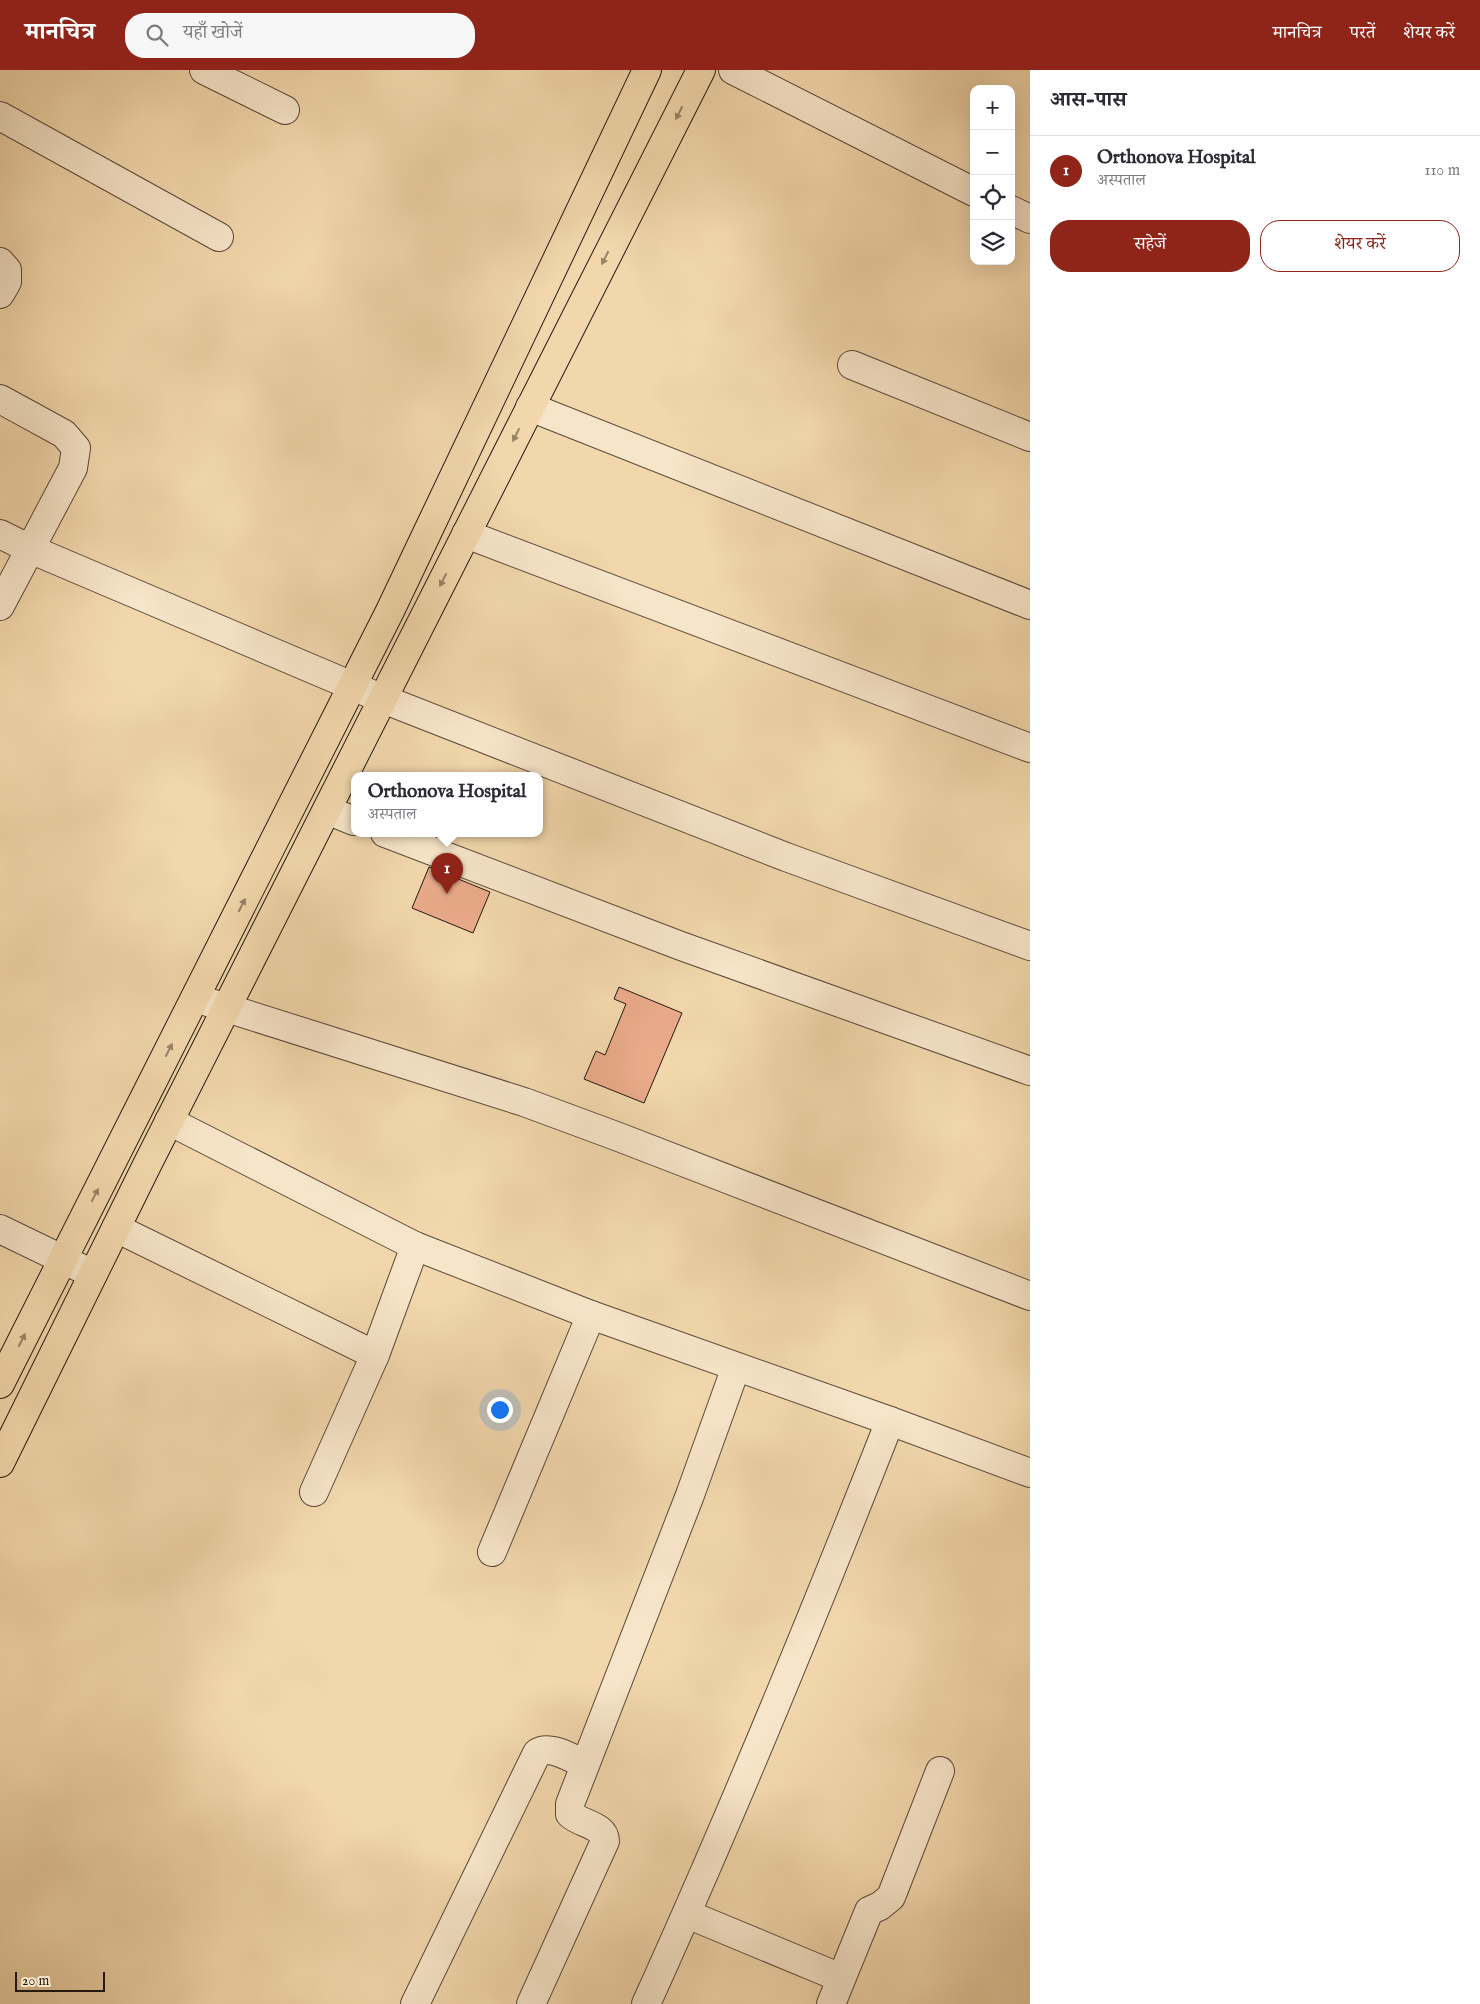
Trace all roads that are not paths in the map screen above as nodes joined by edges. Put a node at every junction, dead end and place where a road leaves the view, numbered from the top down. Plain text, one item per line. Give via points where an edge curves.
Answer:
1 (204, 70) edge
2 (647, 70) edge
3 (701, 70) edge
4 (733, 70) edge
5 (285, 110) dead end
6 (0, 116) edge
7 (970, 190) edge
8 (1015, 212) edge
9 (1030, 219) edge
10 (219, 236) dead end
11 (0, 262) edge
12 (0, 294) edge
13 (852, 365) dead end
14 (0, 399) edge
15 (530, 407) junction
16 (1030, 437) edge
17 (0, 534) edge
18 (466, 534) junction
19 (30, 549) junction
20 (0, 606) edge
21 (1030, 606) edge
22 (352, 687) junction
23 (383, 699) junction
24 (1030, 748) edge
25 (327, 810) junction
26 (351, 820) edge
27 (395, 837) edge
28 (1030, 946) edge
29 (195, 998) junction
30 (226, 1008) junction
31 (1030, 1070) edge
32 (169, 1121) junction
33 (116, 1228) junction
34 (0, 1229) edge
35 (415, 1246) junction
36 (63, 1260) junction
37 (93, 1274) junction
38 (1030, 1296) edge
39 (591, 1315) junction
40 (376, 1355) junction
41 (736, 1367) junction
42 (0, 1384) edge
43 (890, 1421) junction
44 (0, 1463) edge
45 (1030, 1473) edge
46 (314, 1492) dead end
47 (492, 1552) dead end
48 (585, 1764) junction
49 (940, 1771) dead end
50 (687, 1914) junction
51 (841, 1978) junction
52 (415, 2004) edge
53 (531, 2004) edge
54 (646, 2004) edge
55 (831, 2004) edge

1 - 5 street
2 - 22 highway
3 -> 15 highway
4 - 7 street
6 - 10 street
8 - 9 street
11 - 12 street via 8,270 7,282
13 - 16 street
14 - 19 street via 64,434 76,448 74,468
15 -> 18 highway
15 - 21 street
17 - 19 street
18 -> 23 highway
18 - 24 street
19 - 20 street
19 - 22 street
22 - 23 street
29 -> 22 highway
23 - 25 highway
23 - 28 street via 777,853
25 - 26 street
25 - 30 highway
27 - 31 street via 681,946
29 - 30 street
36 -> 29 highway
30 - 32 highway
30 - 38 street via 524,1102
32 - 33 highway
32 - 35 street
33 - 37 highway
33 - 40 street
34 - 36 street
35 - 39 street
35 - 40 street
36 - 37 street
42 -> 36 highway
37 - 44 highway
39 - 41 street
39 - 47 street
40 - 46 street
41 - 43 street
41 - 48 street via 690,1495
43 - 45 street
43 - 50 street via 822,1595
48 - 52 street via 549,1750 542,1749 537,1753
48 - 53 street via 570,1804 570,1814 601,1831 605,1841
49 - 51 street via 891,1897 869,1911
50 - 51 street
50 - 54 street
51 - 55 street

